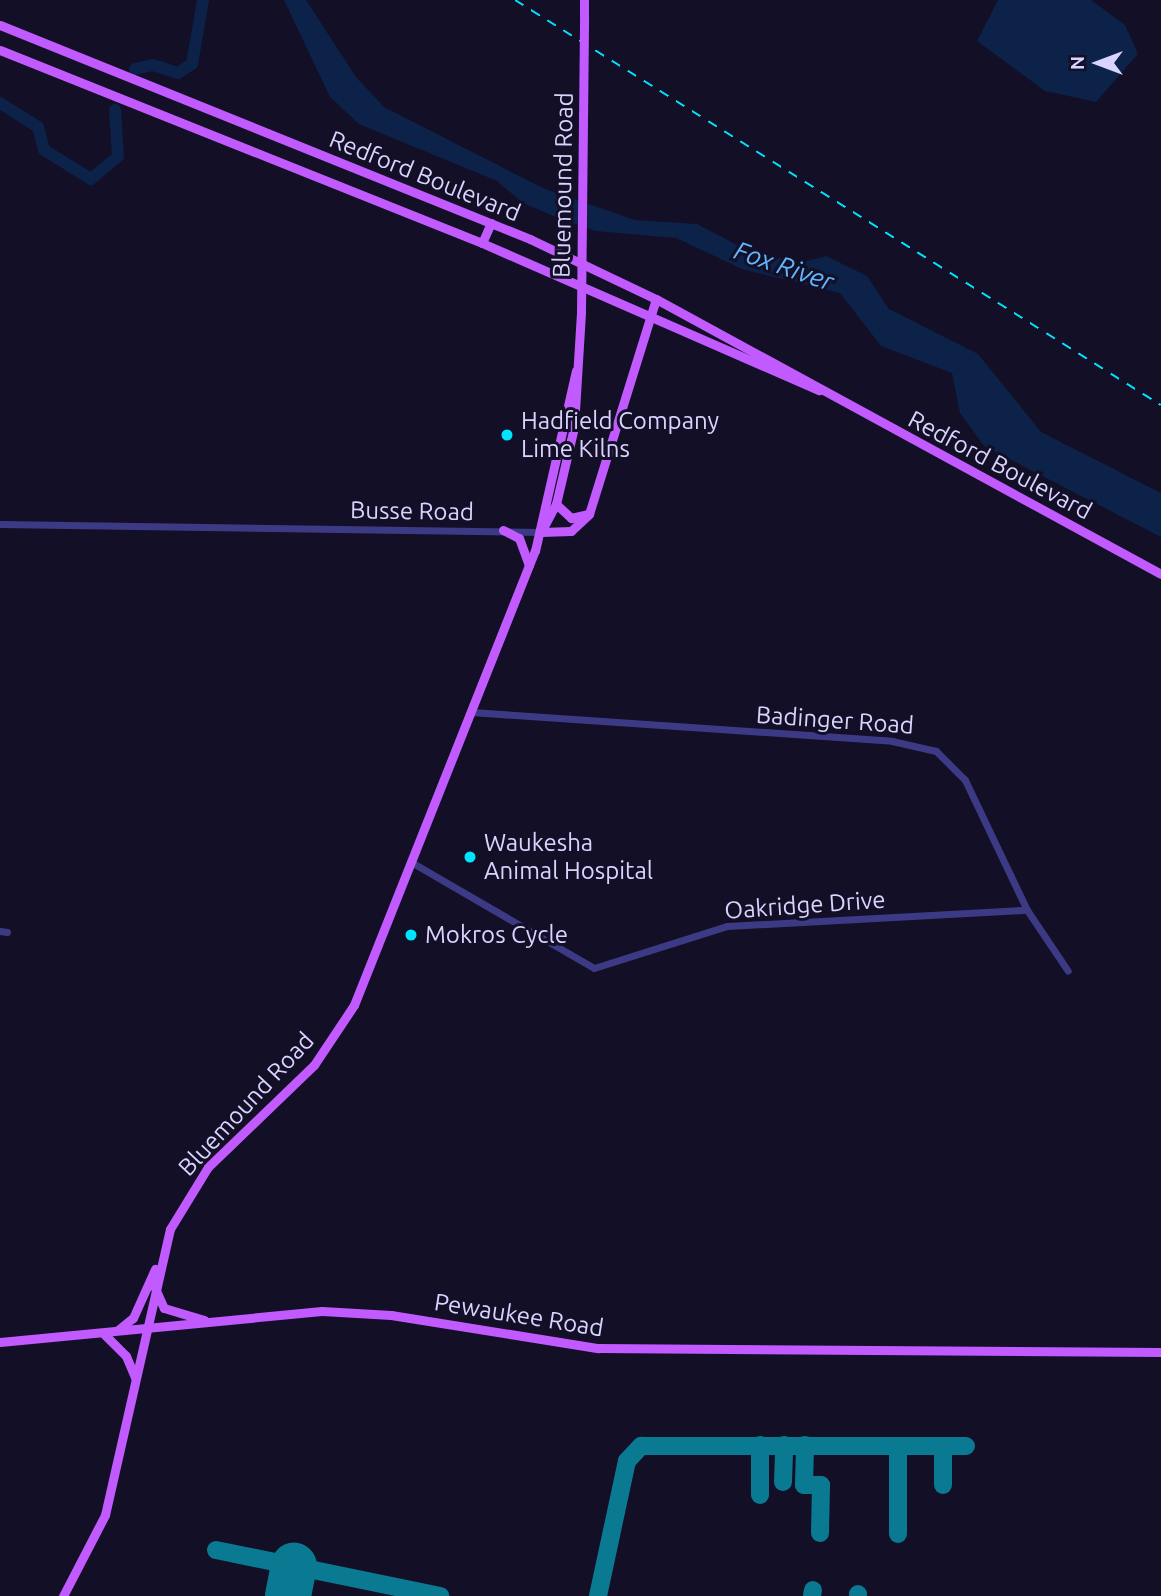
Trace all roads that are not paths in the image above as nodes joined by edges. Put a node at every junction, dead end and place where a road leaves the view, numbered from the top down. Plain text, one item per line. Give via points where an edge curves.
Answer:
1 (584, 0) edge
2 (0, 25) edge
3 (0, 50) edge
4 (491, 223) junction
5 (482, 243) junction
6 (656, 299) junction
7 (649, 313) junction
8 (576, 371) junction
9 (821, 390) junction
10 (556, 504) junction
11 (589, 514) junction
12 (0, 524) edge
13 (503, 530) junction
14 (541, 532) junction
15 (529, 566) junction
16 (1161, 574) edge
17 (471, 712) junction
18 (411, 862) junction
19 (1027, 910) junction
20 (1068, 971) dead end
21 (159, 1264) junction
22 (153, 1284) junction
23 (212, 1322) junction
24 (144, 1329) junction
25 (107, 1333) junction
26 (0, 1342) edge
27 (1161, 1352) edge
28 (135, 1379) junction
29 (63, 1596) edge

1 - 8 main road, Bluemound Road, bridge via 581,312
2 - 4 main road, Redford Boulevard
3 - 5 main road, Redford Boulevard
4 - 5 main road
4 - 6 main road, Redford Boulevard
5 - 7 main road, Redford Boulevard
6 - 7 main road
6 - 9 main road, Redford Boulevard
7 - 9 main road, Redford Boulevard
7 - 11 main road
8 - 10 main road, Bluemound Road via 574,427
8 - 14 main road, Bluemound Road
9 - 16 main road, Redford Boulevard
10 - 11 main road via 571,518
10 - 14 main road, Bluemound Road
11 - 14 main road, Busse Road via 571,531
12 - 13 street, Busse Road
13 - 14 street, Busse Road
13 - 15 main road via 519,538
14 - 15 main road, Bluemound Road
15 - 17 main road, Bluemound Road
17 - 18 main road, Bluemound Road
17 - 19 street, Badinger Road via 924,746 947,758 965,780
18 - 19 street, Oakridge Drive via 594,968 727,926
18 - 21 main road, Bluemound Road via 342,1026 309,1070 203,1173 176,1215
19 - 20 street, Badinger Road
21 - 22 main road, Bluemound Road
21 - 25 main road via 133,1318
22 - 23 main road via 166,1309
22 - 24 main road, Bluemound Road
23 - 24 main road, Pewaukee Road
23 - 27 main road, Pewaukee Road via 347,1312 598,1348
24 - 25 main road, Pewaukee Road
24 - 28 main road, Bluemound Road
25 - 26 main road, Pewaukee Road
25 - 28 main road via 126,1356
28 - 29 main road, Bluemound Road via 105,1515

